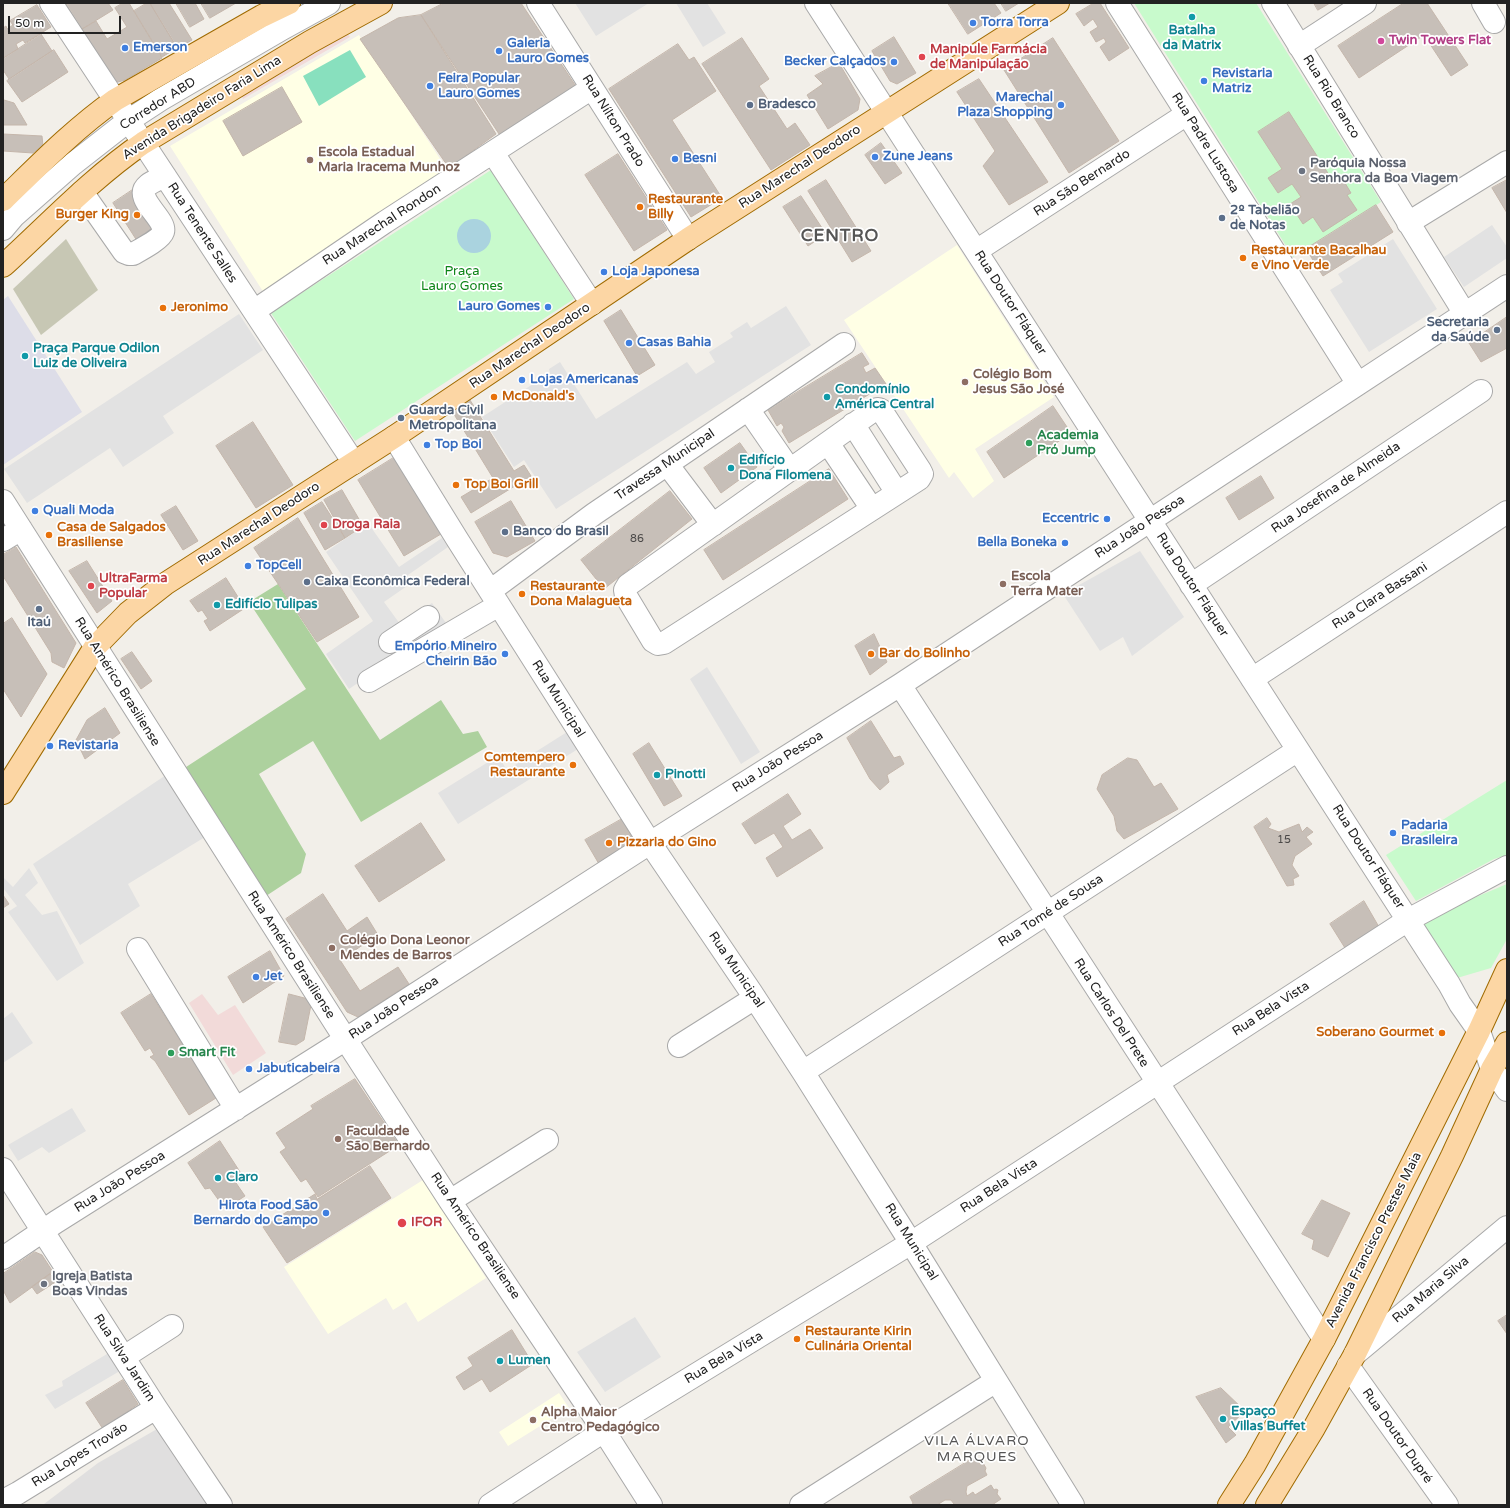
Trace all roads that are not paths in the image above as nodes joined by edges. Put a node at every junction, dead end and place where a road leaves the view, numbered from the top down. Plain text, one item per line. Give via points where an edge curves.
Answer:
1 (51, 3) edge
2 (289, 3) edge
3 (329, 3) edge
4 (381, 3) edge
5 (538, 3) edge
6 (816, 3) edge
7 (1058, 3) edge
8 (1117, 3) edge
9 (1273, 3) edge
10 (1365, 3) edge
11 (1482, 3) edge
12 (1494, 22) dead end
13 (1299, 46) junction
14 (592, 88) junction
15 (115, 100) junction
16 (886, 112) junction
17 (1187, 114) junction
18 (128, 121) junction
19 (143, 143) junction
20 (493, 153) junction
21 (1507, 162) edge
22 (165, 176) junction
23 (82, 192) junction
24 (3, 200) edge
25 (1408, 223) junction
26 (3, 228) edge
27 (688, 239) junction
28 (976, 251) junction
29 (3, 266) edge
30 (1507, 286) edge
31 (592, 304) junction
32 (254, 311) junction
33 (1465, 314) junction
34 (844, 344) dead end
35 (1358, 384) junction
36 (1481, 391) dead end
37 (748, 409) junction
38 (853, 424) junction
39 (394, 437) junction
40 (828, 443) junction
41 (354, 463) junction
42 (667, 464) junction
43 (790, 470) junction
44 (897, 493) junction
45 (3, 501) edge
46 (872, 509) junction
47 (1507, 512) edge
48 (1150, 521) junction
49 (713, 525) junction
50 (12, 534) edge
51 (1191, 585) junction
52 (494, 598) junction
53 (428, 618) dead end
54 (390, 642) dead end
55 (95, 648) junction
56 (1252, 679) junction
57 (369, 681) dead end
58 (900, 685) junction
59 (1298, 750) junction
60 (3, 793) edge
61 (650, 843) junction
62 (1507, 867) edge
63 (1047, 914) junction
64 (1408, 920) junction
65 (138, 949) dead end
66 (1507, 970) edge
67 (755, 998) junction
68 (1479, 1031) junction
69 (345, 1039) junction
70 (1507, 1043) edge
71 (678, 1046) dead end
72 (1492, 1069) junction
73 (803, 1072) junction
74 (1158, 1084) junction
75 (1507, 1090) edge
76 (236, 1109) junction
77 (547, 1140) dead end
78 (3, 1169) edge
79 (450, 1200) junction
80 (1507, 1227) edge
81 (43, 1231) junction
82 (912, 1243) junction
83 (3, 1258) edge
84 (172, 1326) dead end
85 (1324, 1339) junction
86 (124, 1358) junction
87 (1351, 1360) junction
88 (996, 1381) junction
89 (156, 1408) junction
90 (604, 1431) junction
91 (3, 1501) edge
92 (221, 1505) edge
93 (490, 1505) edge
94 (651, 1505) edge
95 (801, 1505) edge
96 (1073, 1505) edge
97 (1229, 1505) edge
98 (1267, 1505) edge
99 (1447, 1505) edge

1 - 15 street, Rua Tenente Salles
2 - 15 main road
3 - 18 street, Corredor ABD
4 - 19 main road, Avenida Brigadeiro Faria Lima via 310,42
5 - 14 street, Rua Nílton Prado
6 - 16 street, Rua Doutor Fláquer
7 - 16 main road, Rua Marechal Deodoro
8 - 17 street, Rua Padre Lustosa
9 - 13 street, Rua Rio Branco
10 - 13 street
11 - 12 street
13 - 25 street, Rua Rio Branco
14 - 20 street, Rua Marechal Rondon
14 - 27 street, Rua Nílton Prado
15 - 18 street, Rua Tenente Salles
15 - 24 main road via 96,114
16 - 27 main road, Rua Marechal Deodoro
16 - 28 street, Rua Doutor Fláquer
17 - 28 street, Rua São Bernardo
17 - 35 street, Rua Padre Lustosa
18 - 19 street, Rua Tenente Salles
18 - 26 street, Corredor ABD via 73,164
19 - 22 street, Rua Tenente Salles
19 - 23 main road, Avenida Brigadeiro Faria Lima via 121,158
20 - 31 street
20 - 32 street, Rua Marechal Rondon
21 - 25 street
22 - 23 street via 148,185 144,193 163,231 160,236 133,254 124,252
22 - 32 street, Rua Tenente Salles
23 - 29 main road, Avenida Brigadeiro Faria Lima
25 - 33 street, Rua Rio Branco
27 - 31 main road, Rua Marechal Deodoro
28 - 48 street, Rua Doutor Fláquer
30 - 33 street, Rua João Pessoa
31 - 39 main road, Rua Marechal Deodoro
32 - 41 street, Rua Tenente Salles
33 - 35 street, Rua João Pessoa
34 - 37 street, Travessa Municipal
35 - 48 street, Rua João Pessoa
36 - 51 street, Rua Josefina de Almeida
37 - 42 street, Travessa Municipal
37 - 43 street
38 - 40 street
38 - 44 street
38 - 44 street via 878,408 881,410 920,470 920,479
39 - 41 main road, Rua Marechal Deodoro
39 - 52 street, Rua Municipal
40 - 43 street
40 - 46 street
41 - 55 main road, Rua Marechal Deodoro via 165,584 128,613
42 - 49 street
42 - 52 street, Travessa Municipal via 594,514
43 - 49 street
44 - 46 street
45 - 50 street, Rua Américo Brasiliense
46 - 49 street via 664,643 658,644 653,641 626,596 625,590
47 - 56 street, Rua Clara Bassani
48 - 51 street, Rua Doutor Fláquer
48 - 58 street, Rua João Pessoa
50 - 55 street, Rua Américo Brasiliense
51 - 56 street, Rua Doutor Fláquer
52 - 57 street, Travessa Municipal
52 - 61 street, Rua Municipal
53 - 54 street
55 - 60 main road, Rua Marechal Deodoro
55 - 69 street, Rua Américo Brasiliense
56 - 59 street, Rua Doutor Fláquer
58 - 61 street, Rua João Pessoa
58 - 63 street, Rua Carlos Del Prete
59 - 63 street, Rua Tomé de Sousa
59 - 64 street, Rua Doutor Fláquer
61 - 67 street, Rua Municipal
61 - 69 street, Rua João Pessoa
62 - 64 street, Rua Bela Vista
63 - 73 street, Rua Tomé de Sousa
63 - 74 street, Rua Carlos Del Prete
64 - 68 street, Rua Doutor Fláquer
64 - 74 street, Rua Bela Vista
65 - 76 street
66 - 68 main road, Avenida Francisco Prestes Maia
67 - 71 street
67 - 73 street, Rua Municipal
68 - 72 street, Rua Doutor Fláquer
68 - 85 main road, Avenida Francisco Prestes Maia
69 - 76 street, Rua João Pessoa
69 - 79 street, Rua Américo Brasiliense
70 - 72 main road
72 - 75 street, Rua Doutor Fláquer
72 - 87 main road
73 - 82 street, Rua Municipal
74 - 82 street, Rua Bela Vista
74 - 85 street, Rua Carlos Del Prete
76 - 81 street, Rua João Pessoa
77 - 79 street
78 - 81 street, Rua Silva Jardim
79 - 90 street, Rua Américo Brasiliense
80 - 87 street, Rua Maria Silva
81 - 83 street, Rua João Pessoa
81 - 86 street, Rua Silva Jardim
82 - 88 street, Rua Municipal
82 - 90 street, Rua Bela Vista
84 - 86 street
85 - 97 main road, Avenida Francisco Prestes Maia via 1255,1464
86 - 89 street, Rua Silva Jardim
87 - 98 main road via 1314,1428
87 - 99 street, Rua Doutor Dupré
88 - 95 street
88 - 96 street, Rua Municipal
89 - 91 street, Rua Lopes Trovão
89 - 92 street, Rua Silva Jardim
90 - 93 street, Rua Bela Vista
90 - 94 street, Rua Américo Brasiliense

